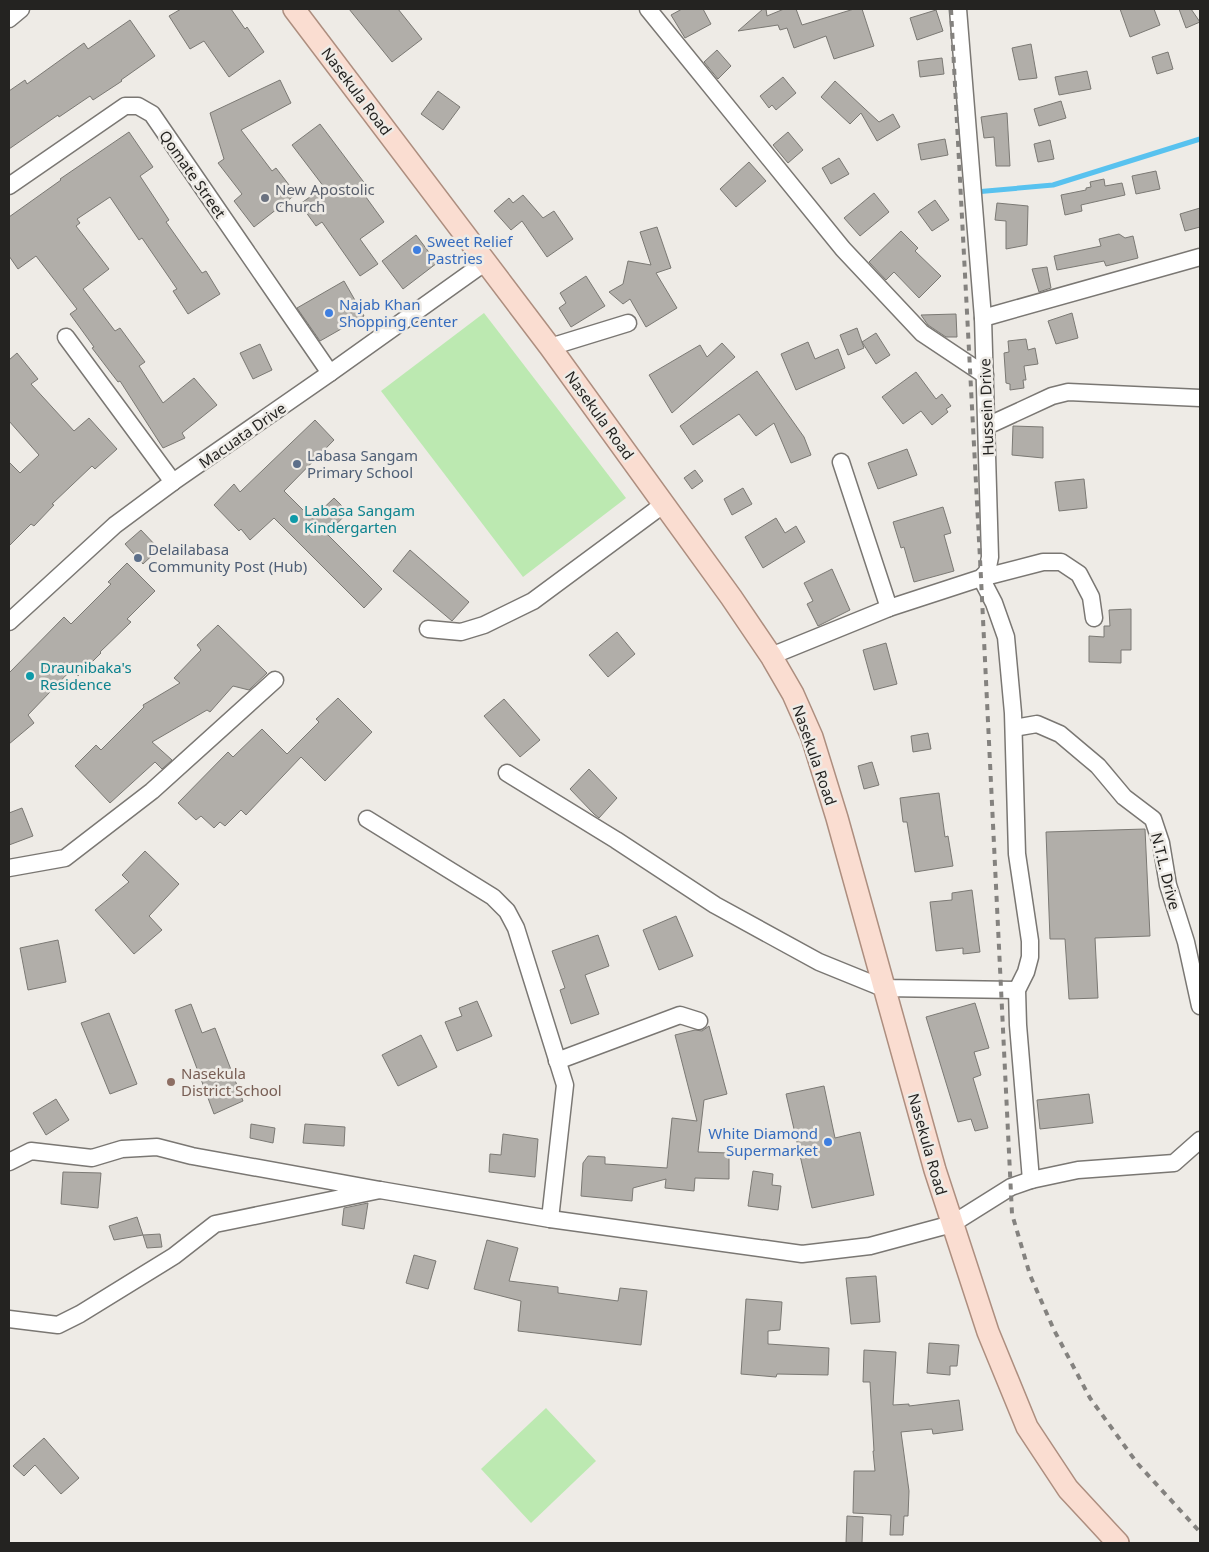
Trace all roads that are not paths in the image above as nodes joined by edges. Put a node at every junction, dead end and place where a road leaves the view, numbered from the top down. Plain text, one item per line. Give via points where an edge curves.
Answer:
1 (20, 9) edge
2 (294, 9) edge
3 (648, 9) edge
4 (958, 9) edge
5 (9, 19) edge
6 (9, 186) edge
7 (1200, 258) edge
8 (486, 261) junction
9 (983, 318) junction
10 (628, 323) dead end
11 (66, 337) dead end
12 (550, 347) junction
13 (330, 373) junction
14 (985, 375) junction
15 (1200, 398) edge
16 (986, 426) junction
17 (841, 462) dead end
18 (173, 482) junction
19 (664, 504) junction
20 (981, 578) junction
21 (890, 608) junction
22 (1094, 618) dead end
23 (9, 622) edge
24 (428, 629) dead end
25 (771, 656) junction
26 (275, 680) dead end
27 (1014, 728) junction
28 (507, 774) dead end
29 (367, 819) dead end
30 (9, 868) edge
31 (883, 988) junction
32 (1017, 990) junction
33 (1200, 1006) edge
34 (699, 1021) dead end
35 (557, 1061) junction
36 (1200, 1140) edge
37 (9, 1162) edge
38 (1031, 1180) junction
39 (380, 1190) junction
40 (550, 1219) junction
41 (952, 1224) junction
42 (9, 1319) edge
43 (1118, 1543) edge

1 - 5 street
2 - 8 main road, Nasekula Road
3 - 14 street via 843,249 922,333
4 - 9 street, Hussein Drive
6 - 13 street, Qomate Street via 124,106 138,106 152,114
7 - 9 street
8 - 12 main road, Nasekula Road
8 - 13 street, Macuata Drive
9 - 14 street, Hussein Drive
10 - 12 street
11 - 18 street
12 - 19 main road, Nasekula Road
13 - 18 street, Macuata Drive
14 - 16 street, Hussein Drive
15 - 16 street via 1068,392
16 - 20 street, Hussein Drive via 990,557 987,572
17 - 21 street
18 - 23 street, Macuata Drive via 115,525
19 - 24 street via 533,601 462,632
19 - 25 main road, Nasekula Road
20 - 21 street
20 - 22 street via 1043,562 1061,562 1079,574 1091,597
20 - 27 street via 1006,637
21 - 25 street
25 - 31 main road, Nasekula Road via 812,737
26 - 30 street via 152,790 65,858
27 - 32 street via 1017,854 1030,941 1030,957
27 - 33 street, N.T.L. Drive via 1037,724 1060,734 1098,766 1124,797 1153,819
28 - 31 street via 715,905 819,962
29 - 35 street via 492,897 507,911 516,928
31 - 32 street
31 - 41 main road, Nasekula Road
32 - 38 street
34 - 35 street via 680,1015
35 - 40 street via 564,1085
36 - 38 street via 1174,1163 1078,1170
37 - 39 street via 31,1151 92,1158 122,1149 158,1148
38 - 41 street via 1010,1187
39 - 40 street
39 - 42 street via 214,1224 174,1256 58,1325
40 - 41 street via 802,1254 870,1246
41 - 43 main road, Nasekula Road via 988,1332 1027,1428 1068,1489

